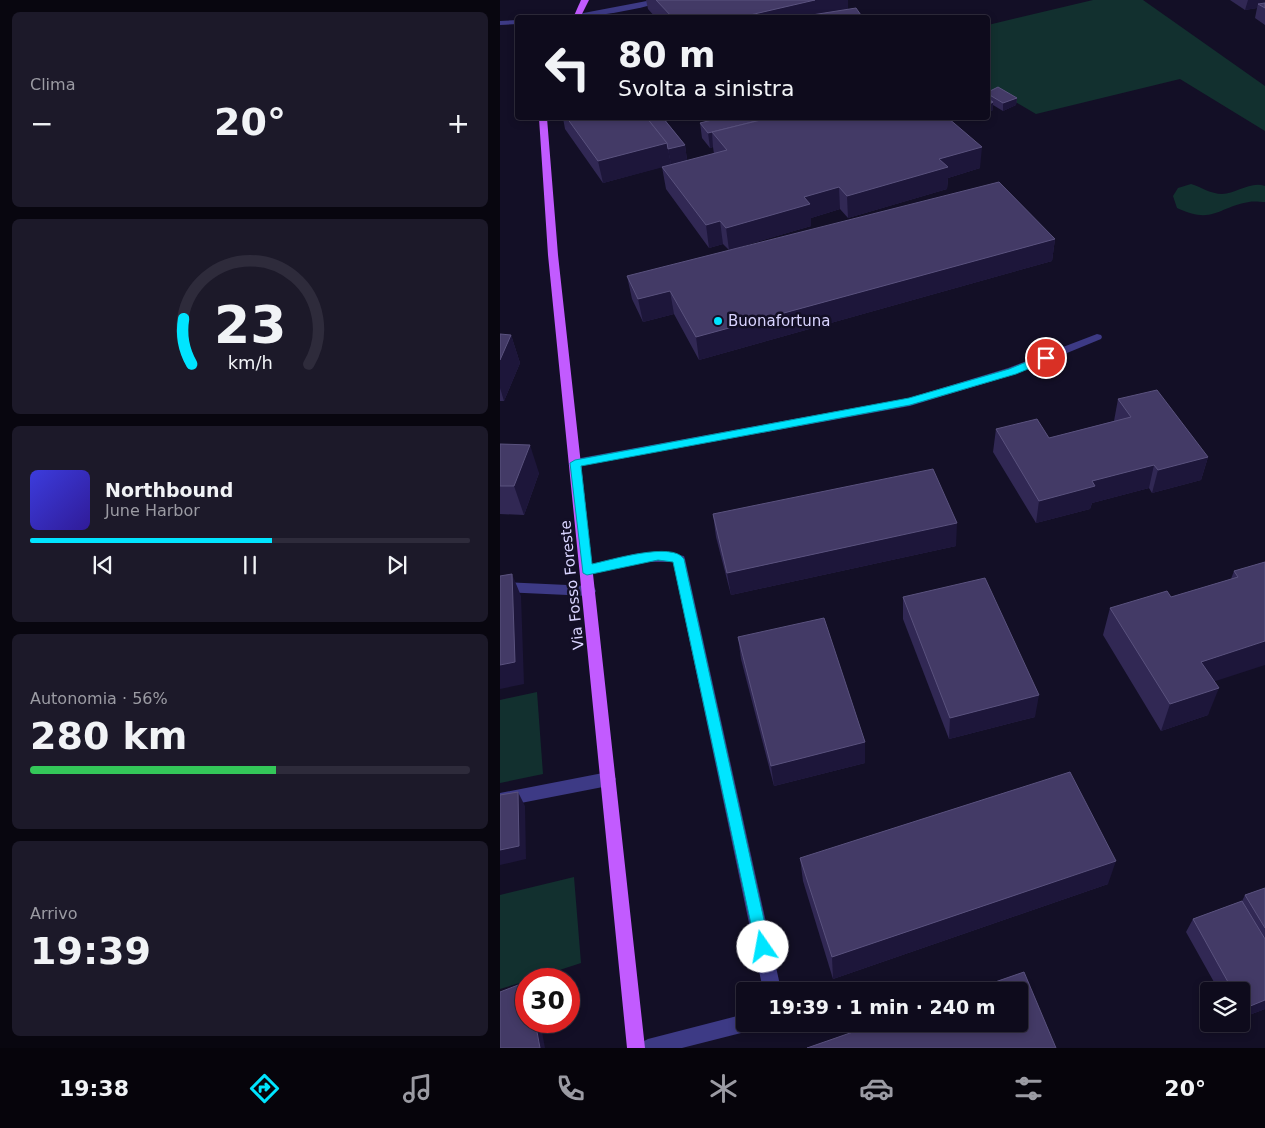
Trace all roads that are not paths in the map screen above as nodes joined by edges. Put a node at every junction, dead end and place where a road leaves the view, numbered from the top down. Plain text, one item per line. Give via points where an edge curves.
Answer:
1 (585, 0) edge
2 (662, 0) edge
3 (577, 15) edge
4 (587, 15) edge
5 (515, 22) edge
6 (500, 24) edge
7 (544, 120) edge
8 (1097, 337) dead end
9 (575, 463) junction
10 (587, 570) junction
11 (500, 587) edge
12 (589, 591) junction
13 (608, 779) junction
14 (500, 800) edge
15 (770, 982) edge
16 (736, 1025) edge
17 (636, 1048) edge
18 (648, 1048) edge

1 - 3 main road
2 - 4 street
5 - 6 street
7 - 9 main road, Via Fosso Foreste via 553,255
8 - 9 street via 1012,371 910,402
9 - 10 main road, Via Fosso Foreste
10 - 12 main road, Via Fosso Foreste
10 - 15 street via 658,555 679,559
11 - 12 street
12 - 13 main road, Via Fosso Foreste
13 - 14 street
13 - 17 main road, Via Fosso Foreste
16 - 18 street

